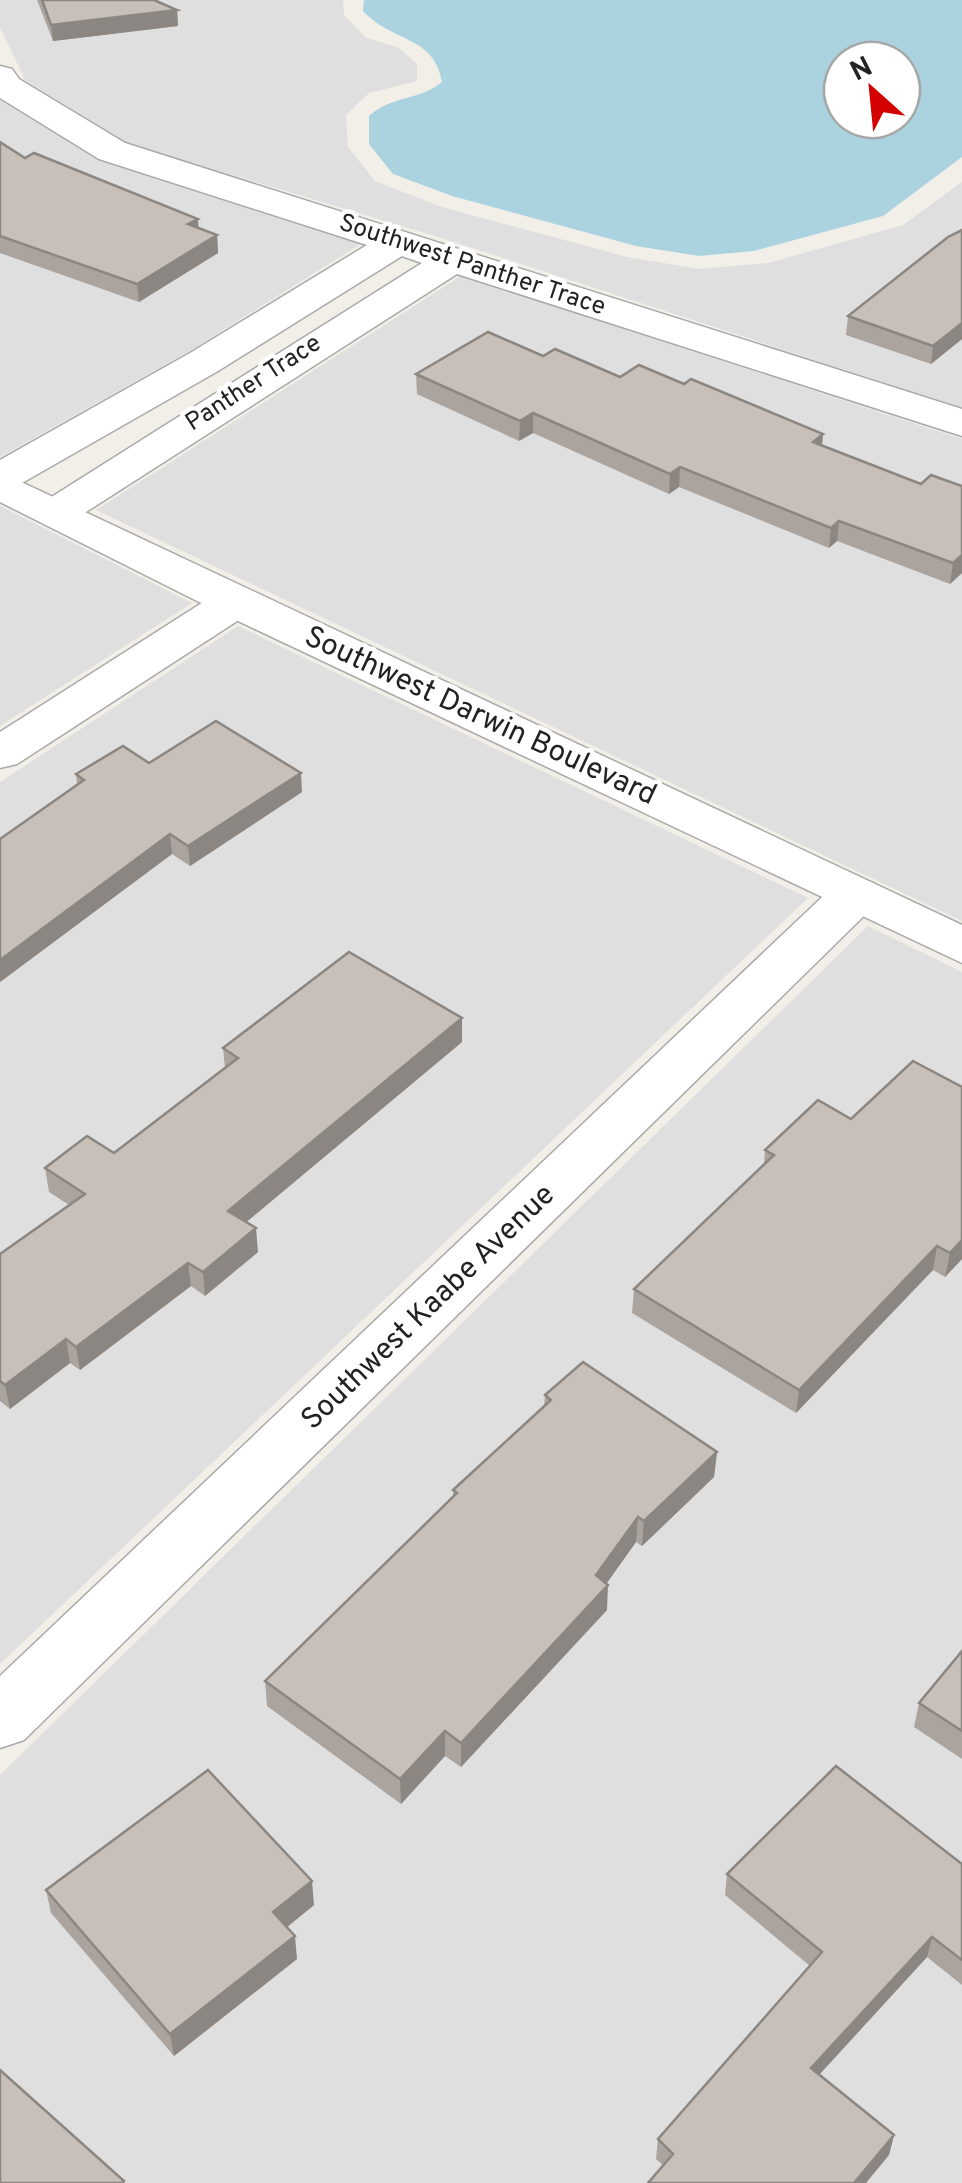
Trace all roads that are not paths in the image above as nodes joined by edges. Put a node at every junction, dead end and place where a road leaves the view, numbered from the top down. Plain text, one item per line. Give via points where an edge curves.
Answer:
1 (0, 76) edge
2 (398, 242) junction
3 (454, 259) junction
4 (244, 338) junction
5 (293, 358) junction
6 (962, 423) edge
7 (0, 482) edge
8 (56, 512) junction
9 (235, 602) junction
10 (0, 754) edge
11 (855, 895) junction
12 (962, 946) edge
13 (0, 1719) edge

1 - 2 street, Southwest Panther Trace via 4,85 112,151
2 - 3 street, Southwest Panther Trace
2 - 4 street, Panther Trace
3 - 5 street, Panther Trace
3 - 6 street, Southwest Panther Trace
4 - 5 street
4 - 7 street, Panther Trace
5 - 8 street, Panther Trace
7 - 8 street, Southwest Darwin Boulevard
8 - 9 street, Southwest Darwin Boulevard
9 - 10 street
9 - 11 street, Southwest Darwin Boulevard
11 - 12 street, Southwest Darwin Boulevard
11 - 13 street, Southwest Kaabe Avenue

